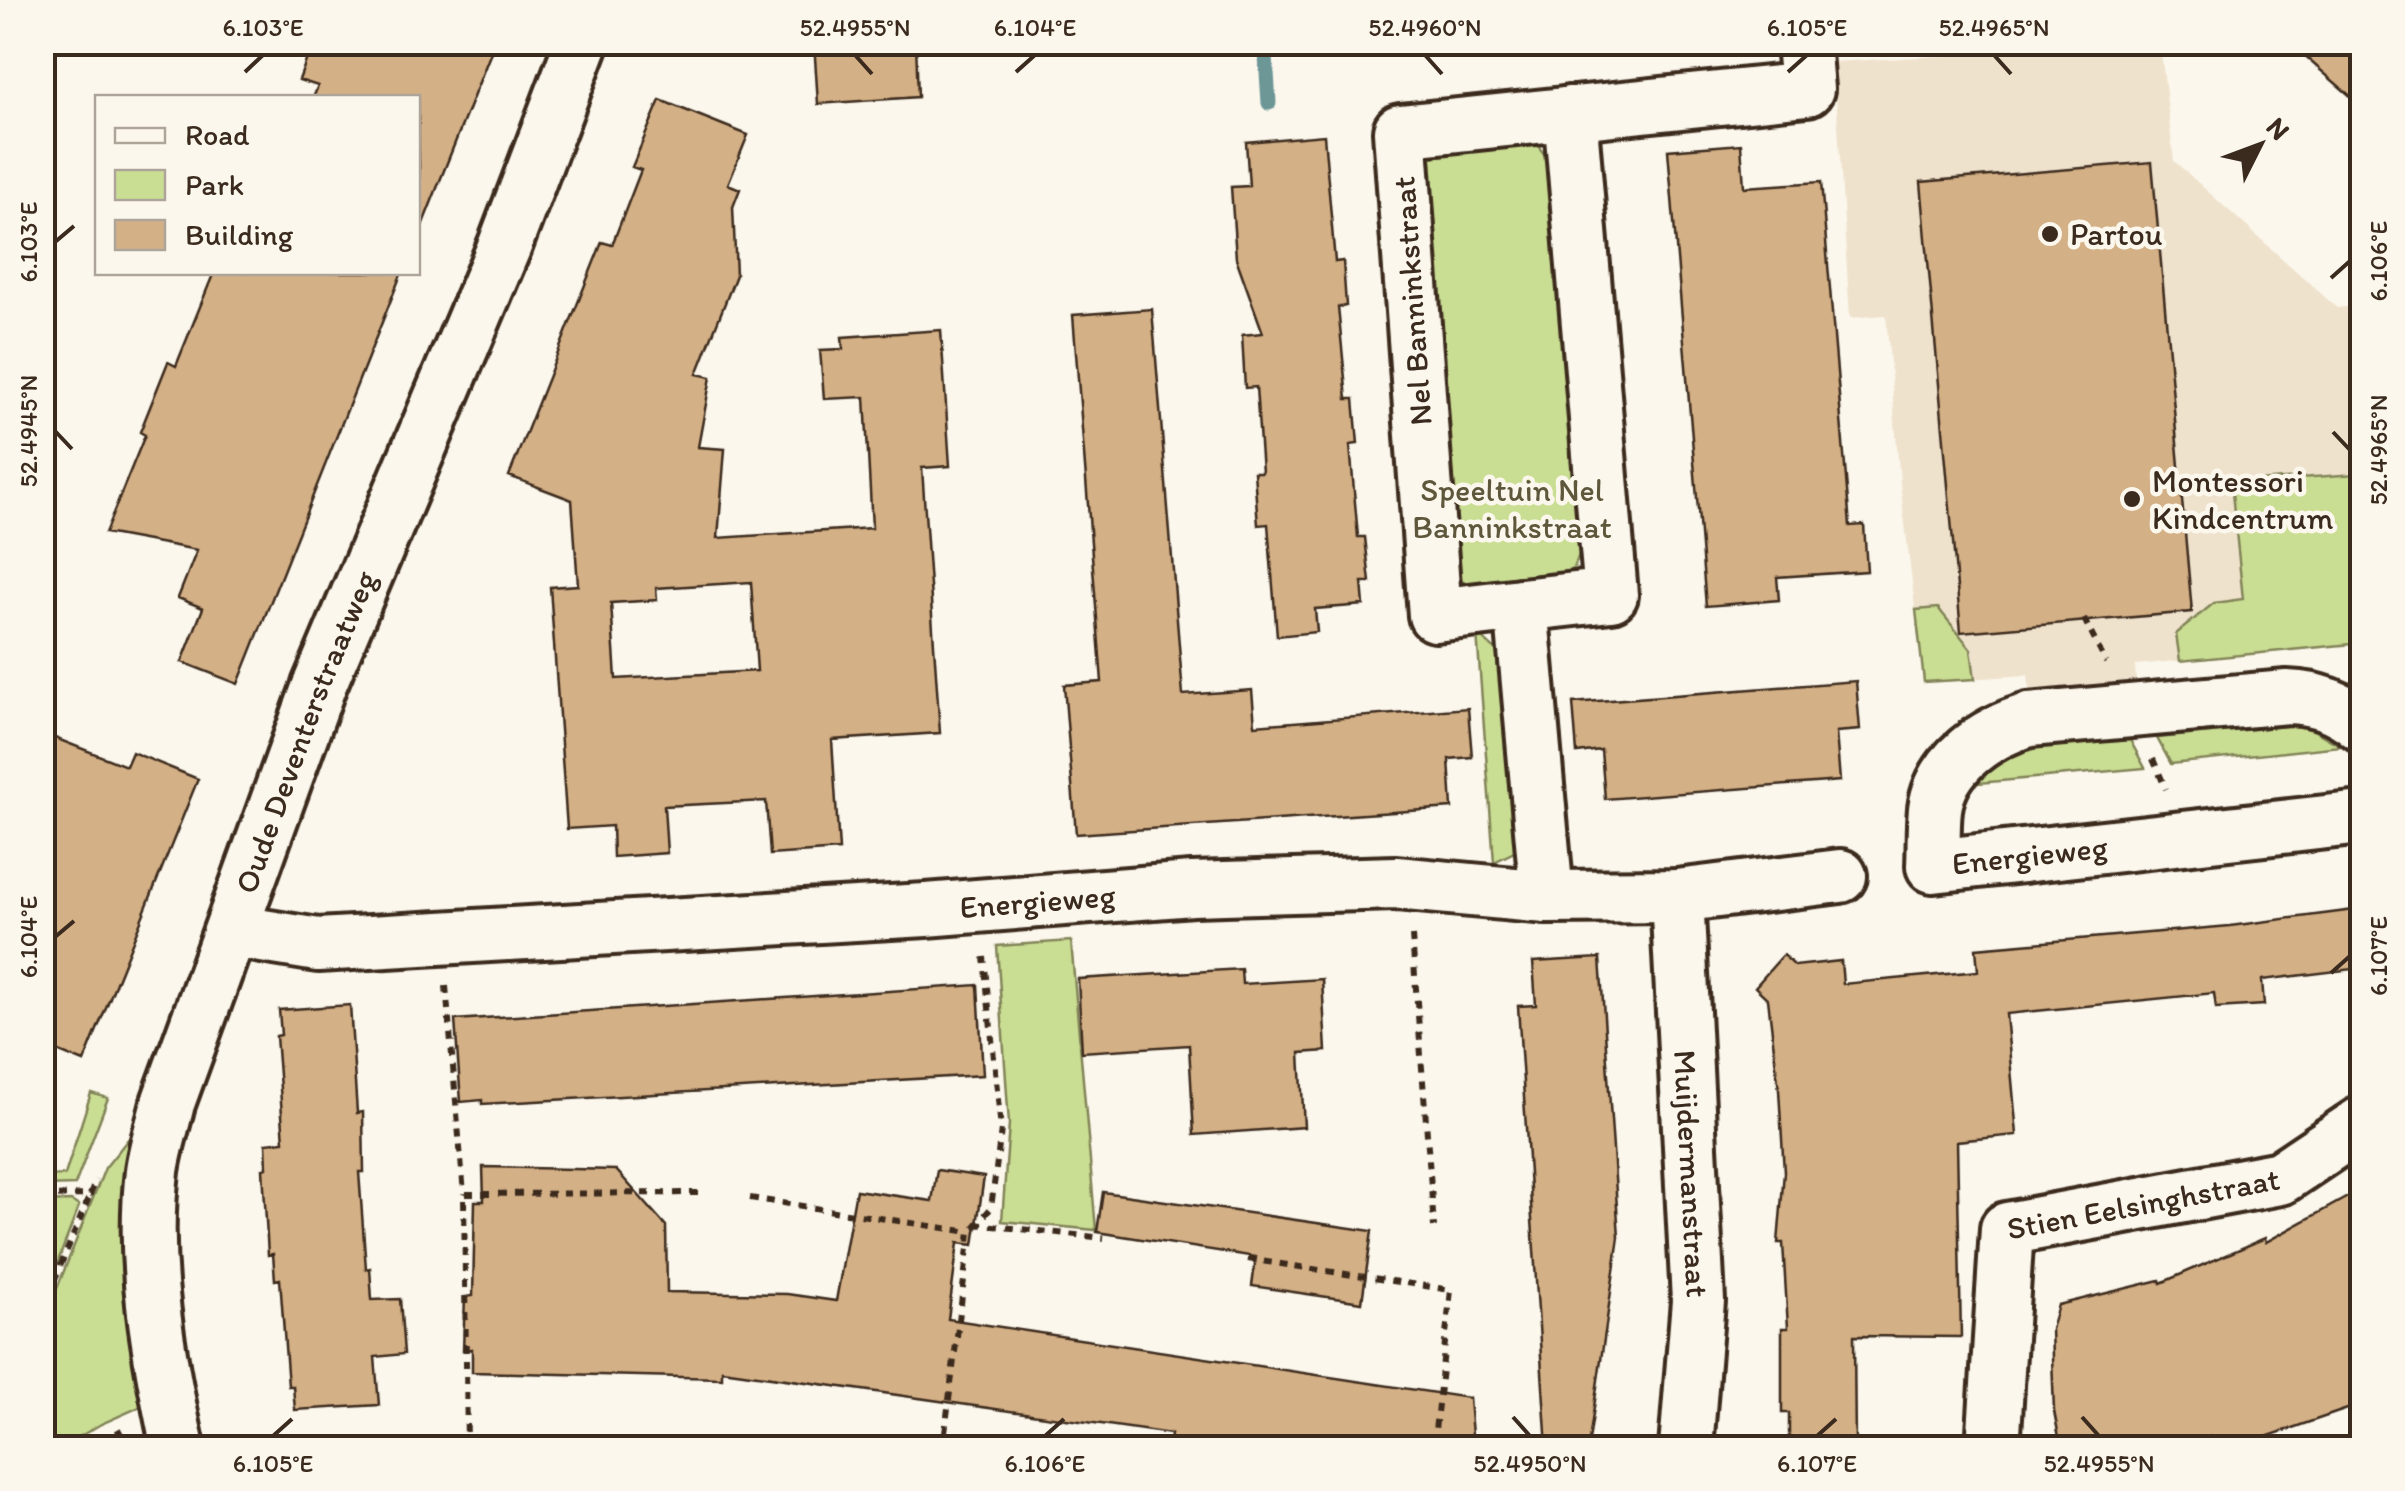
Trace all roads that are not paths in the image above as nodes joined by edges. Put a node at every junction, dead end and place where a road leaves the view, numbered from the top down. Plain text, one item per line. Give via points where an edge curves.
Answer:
1 (582, 42) edge
2 (1803, 42) edge
3 (1570, 112) junction
4 (1521, 605) junction
5 (2362, 725) edge
6 (2362, 818) edge
7 (1840, 876) dead end
8 (1677, 896) junction
9 (1548, 897) junction
10 (232, 930) junction
11 (2362, 1123) edge
12 (178, 1448) edge
13 (1686, 1448) edge
14 (1993, 1448) edge

1 - 10 street, Oude Deventerstraatweg via 505,245 319,686
2 - 3 street, Nel Banninkstraat via 1806,90
3 - 4 street, Nel Banninkstraat via 1611,595
3 - 4 street, Nel Banninkstraat via 1400,131 1434,615
4 - 9 street
5 - 6 street, Energieweg via 2338,707 2288,697 1999,728 1946,776 1935,806 1933,866
7 - 8 street, Energieweg
8 - 9 street, Energieweg
8 - 13 street, Muijdermanstraat via 1698,1301
9 - 10 street, Energieweg via 1408,884 1192,889 318,945
10 - 12 street, Oude Deventerstraatweg via 168,1102 152,1170 155,1315
11 - 14 street, Stien Eelsinghstraat via 2280,1178 2007,1229

